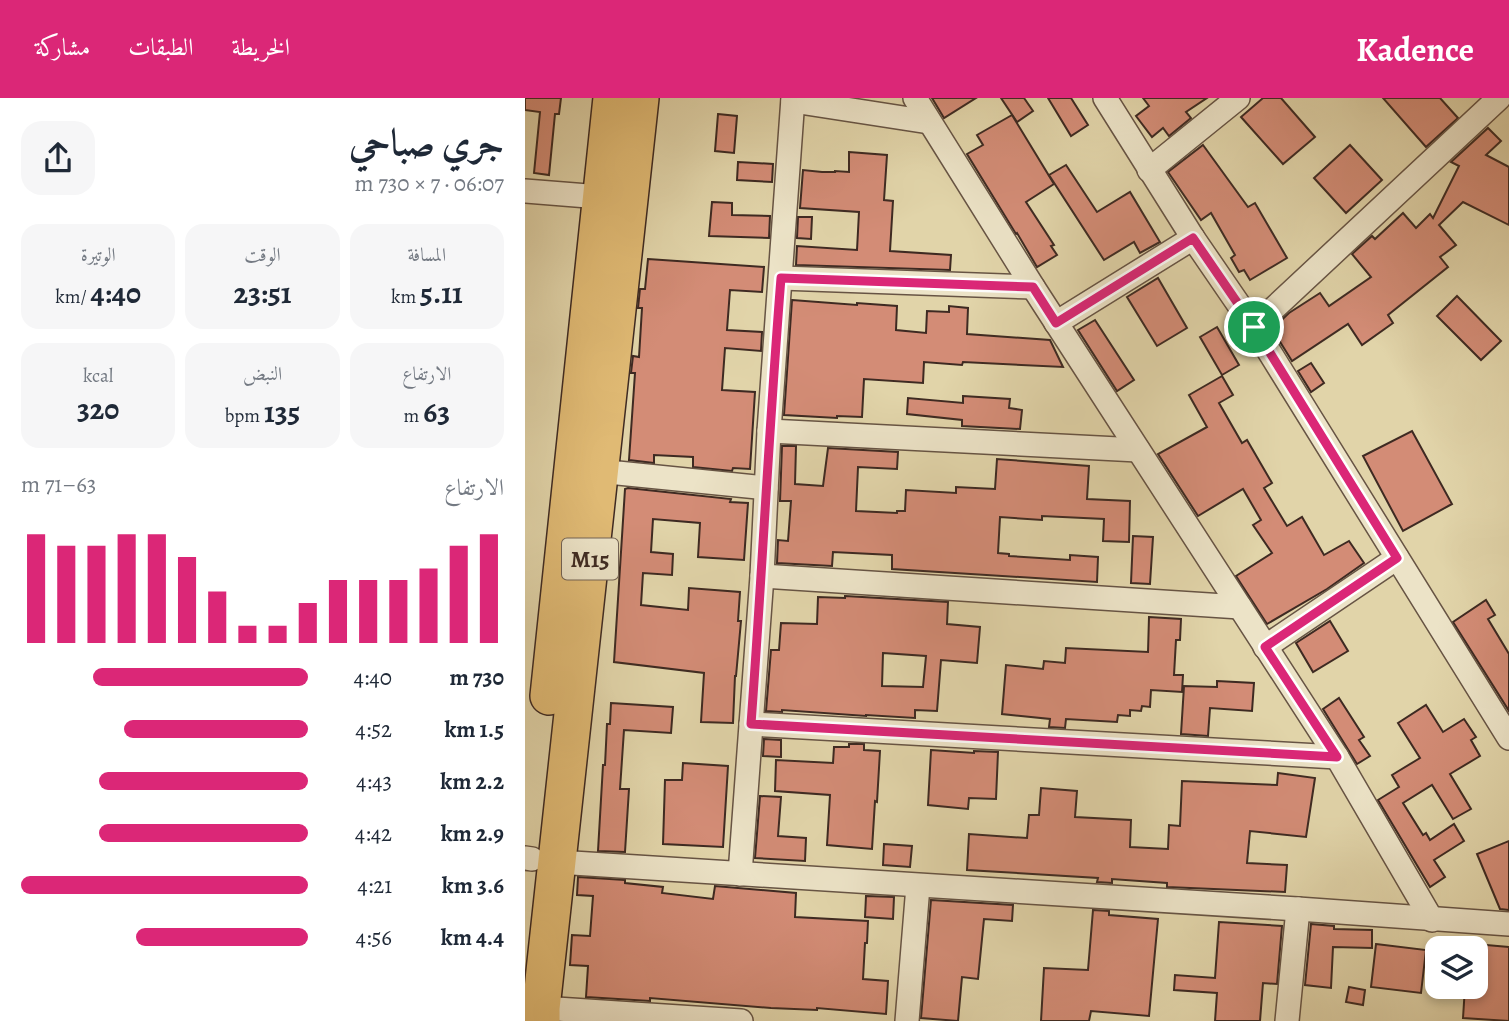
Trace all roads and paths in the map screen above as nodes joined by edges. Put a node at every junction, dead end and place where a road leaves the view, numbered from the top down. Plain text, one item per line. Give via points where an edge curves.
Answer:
1 (612, 98) edge
2 (640, 98) edge
3 (915, 98) edge
4 (1105, 98) edge
5 (1238, 98) edge
6 (1499, 98) edge
7 (793, 99) edge
8 (929, 122) junction
9 (1149, 170) junction
10 (525, 191) edge
11 (615, 198) junction
12 (1193, 238) junction
13 (781, 278) junction
14 (1033, 287) junction
15 (1056, 323) junction
16 (1254, 327) junction
17 (769, 431) junction
18 (1138, 450) junction
19 (586, 470) junction
20 (766, 488) junction
21 (1397, 558) junction
22 (762, 576) junction
23 (1240, 607) junction
24 (1265, 647) junction
25 (751, 724) junction
26 (1509, 738) edge
27 (1337, 757) junction
28 (538, 860) edge
29 (740, 874) junction
30 (918, 886) junction
31 (1298, 909) junction
32 (525, 919) edge
33 (1432, 920) junction
34 (1509, 924) edge
35 (541, 1014) edge
36 (741, 1021) edge
37 (907, 1021) edge
38 (1287, 1021) edge

1 - 11 highway, M15
2 - 11 highway, M15
3 - 8 street
4 - 9 street
5 - 9 street
6 - 16 street
7 - 8 street
7 - 13 street
8 - 14 street
9 - 12 street
10 - 11 street
11 - 19 highway, M15
12 - 15 street
12 - 16 street
13 - 14 street
13 - 17 street
14 - 15 street
15 - 18 street
16 - 21 street
17 - 18 street
17 - 20 street
18 - 23 street
19 - 20 street
19 - 28 highway, M15
20 - 22 street
21 - 24 street
21 - 26 street
22 - 23 street
22 - 25 street
23 - 24 street
24 - 27 street
25 - 27 street
25 - 29 street
27 - 33 street
28 - 29 street
28 - 32 highway, M15
28 - 35 highway, M15
29 - 30 street
30 - 31 street
30 - 37 street
31 - 33 street
31 - 38 street
33 - 34 street
35 - 36 street

